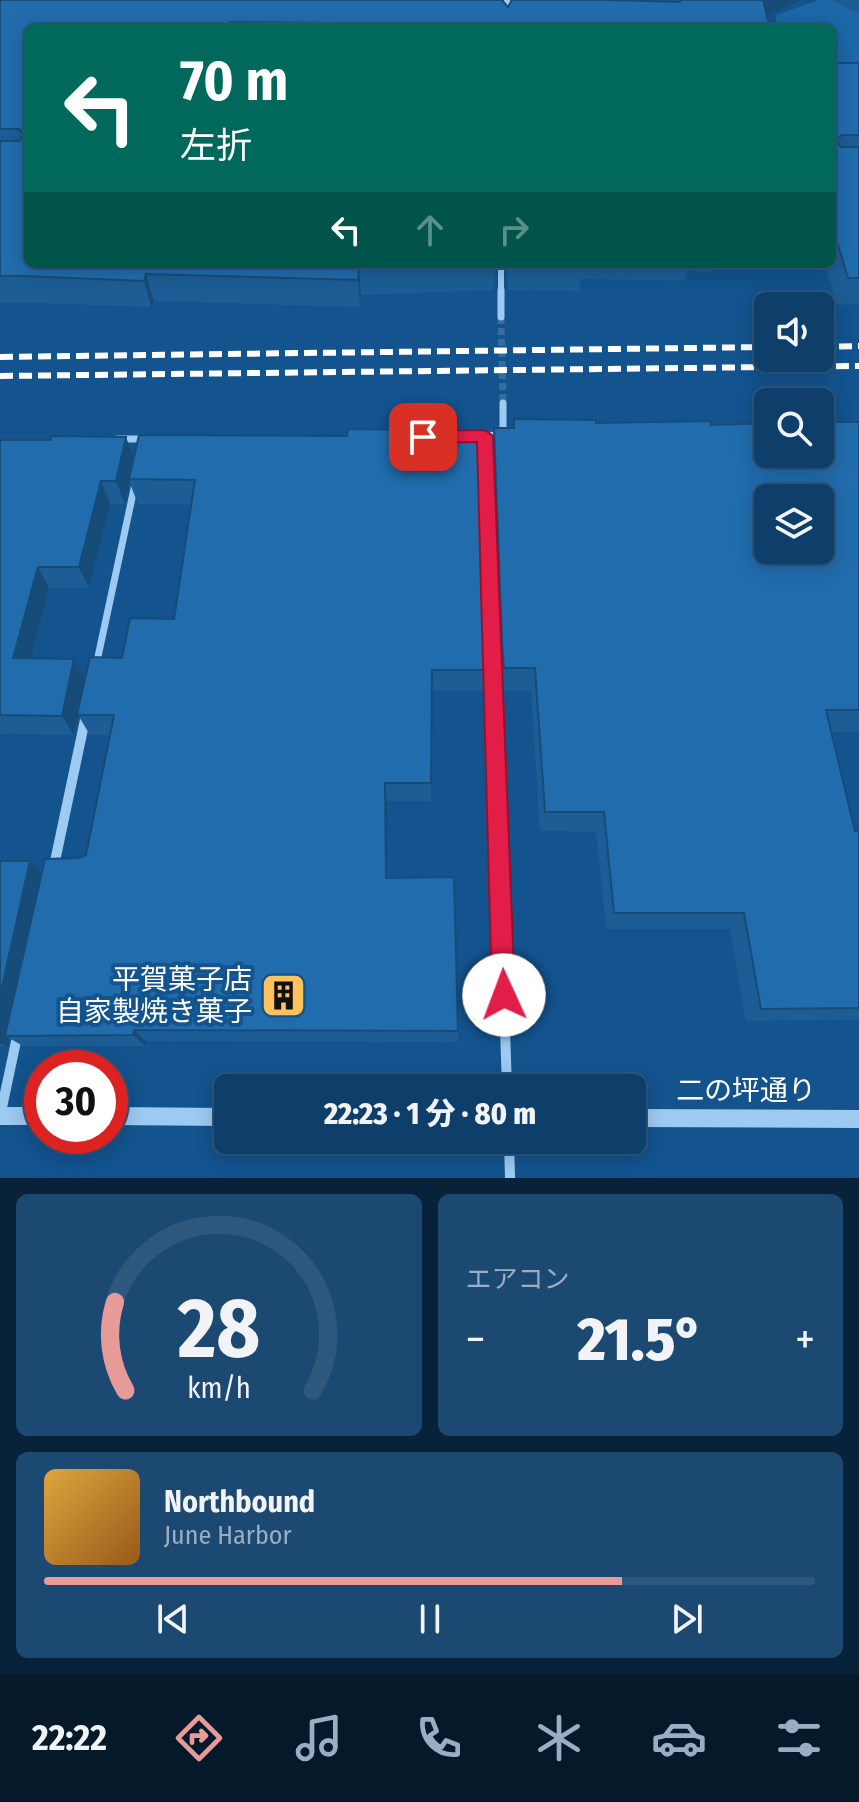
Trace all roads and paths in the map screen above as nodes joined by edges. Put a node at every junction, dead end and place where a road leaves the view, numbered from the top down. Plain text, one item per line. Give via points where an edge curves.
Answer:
1 (507, 0) edge
2 (506, 24) edge
3 (501, 268) edge
4 (501, 317) tunnel mouth
5 (503, 403) tunnel mouth
6 (503, 435) junction
7 (518, 435) edge
8 (469, 436) edge
9 (485, 436) junction
10 (145, 439) junction
11 (160, 439) edge
12 (101, 440) edge
13 (142, 454) edge
14 (138, 470) edge
15 (92, 685) edge
16 (89, 701) edge
17 (50, 885) edge
18 (20, 1023) edge
19 (507, 1074) edge
20 (0, 1116) edge
21 (24, 1116) edge
22 (128, 1116) edge
23 (214, 1117) edge
24 (646, 1118) edge
25 (859, 1119) edge
26 (509, 1154) edge
27 (510, 1178) edge

1 - 2 street
3 - 4 street
5 - 6 street
6 - 7 street
6 - 9 street
8 - 9 street
9 - 19 street
10 - 11 street
10 - 12 street
10 - 13 street
14 - 15 street
16 - 17 street
18 - 20 street
20 - 21 street
22 - 23 street
24 - 25 street, 二の坪通り
26 - 27 street

